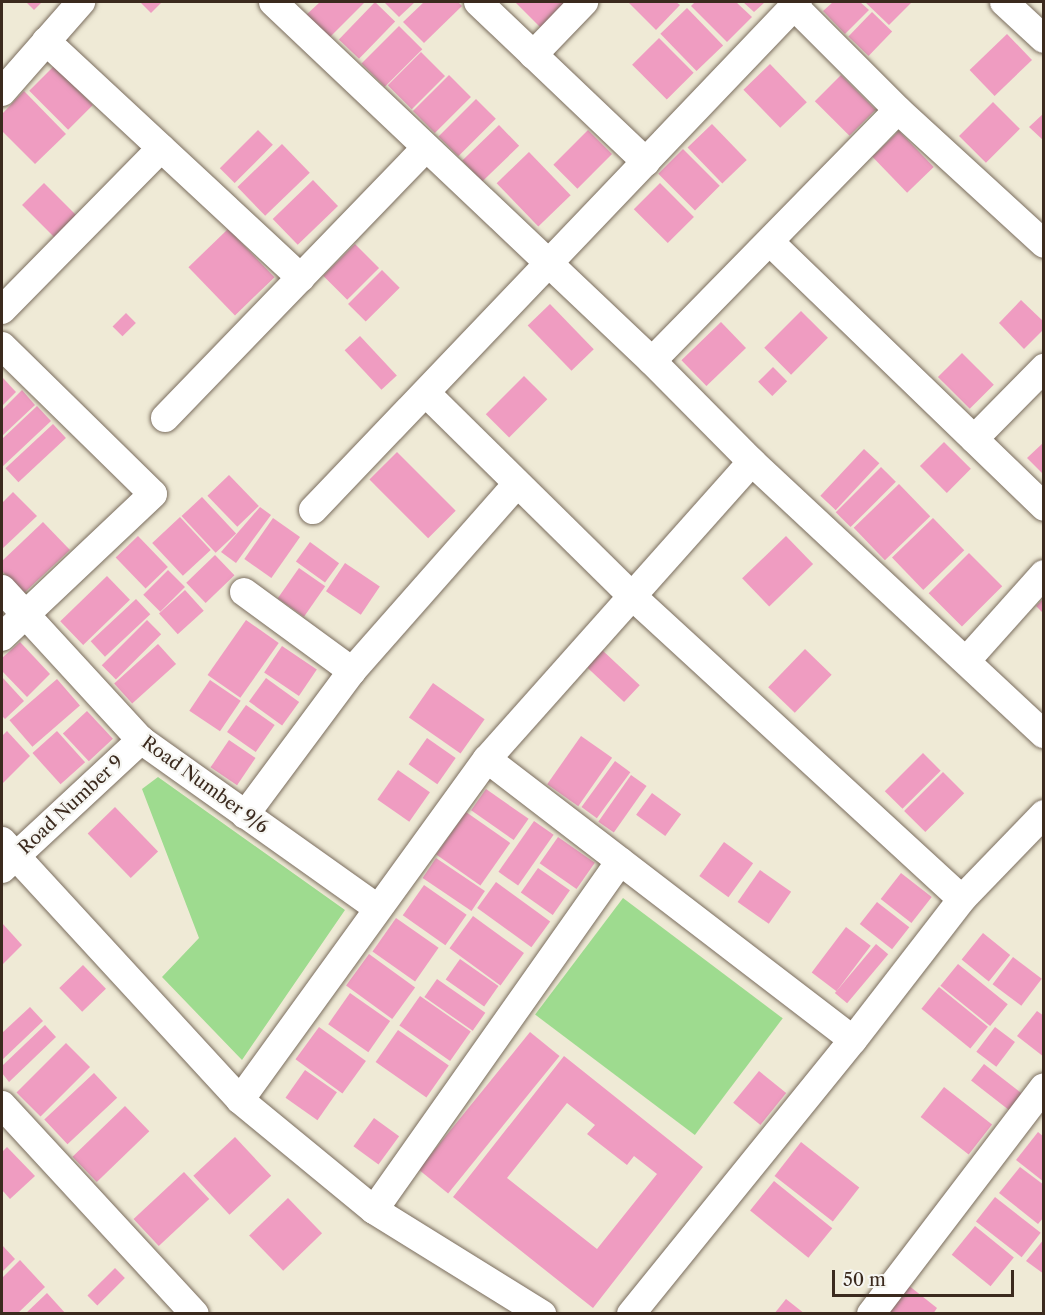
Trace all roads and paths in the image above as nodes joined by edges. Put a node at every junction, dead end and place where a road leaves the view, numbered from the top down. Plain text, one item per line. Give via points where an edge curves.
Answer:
1 (81, 2) edge
2 (273, 2) edge
3 (478, 2) edge
4 (584, 2) edge
5 (1004, 2) edge
6 (796, 4) edge
7 (1044, 39) edge
8 (46, 41) junction
9 (533, 55) junction
10 (2, 92) edge
11 (898, 111) junction
12 (161, 148) junction
13 (426, 148) junction
14 (646, 162) junction
15 (770, 242) junction
16 (1044, 244) edge
17 (550, 264) junction
18 (301, 278) junction
19 (2, 310) edge
20 (2, 346) edge
21 (652, 361) junction
22 (1044, 368) edge
23 (426, 393) junction
24 (165, 418) dead end
25 (974, 439) junction
26 (752, 462) junction
27 (517, 484) junction
28 (1044, 507) edge
29 (314, 510) dead end
30 (1044, 574) edge
31 (2, 589) edge
32 (244, 591) dead end
33 (631, 595) junction
34 (26, 615) junction
35 (2, 637) edge
36 (967, 660) junction
37 (352, 671) junction
38 (1044, 734) edge
39 (141, 740) junction
40 (487, 759) junction
41 (1044, 814) edge
42 (245, 815) junction
43 (6, 856) edge
44 (621, 861) junction
45 (962, 899) junction
46 (377, 908) junction
47 (853, 1040) junction
48 (1040, 1098) edge
49 (240, 1100) junction
50 (6, 1118) edge
51 (374, 1210) junction
52 (195, 1314) edge
53 (542, 1314) edge
54 (631, 1314) edge
55 (872, 1314) edge

1 - 8 street
2 - 13 street
3 - 9 street
4 - 9 street
5 - 7 street
6 - 11 street
6 - 14 street
8 - 10 street
8 - 12 street
9 - 14 street
11 - 15 street
11 - 16 street
12 - 18 street
12 - 19 street
13 - 17 street
13 - 18 street
14 - 17 street
15 - 21 street
15 - 25 street
17 - 21 street
17 - 23 street
18 - 24 street
20 - 34 street via 153,494
21 - 26 street
22 - 25 street
23 - 27 street
23 - 29 street
25 - 28 street
26 - 33 street
26 - 36 street
27 - 33 street
27 - 37 street
30 - 36 street
31 - 34 street, Road Number 9/6
32 - 37 street
33 - 40 street
33 - 45 street
34 - 35 street
34 - 39 street, Road Number 9/6
36 - 38 street
37 - 42 street
39 - 42 street, Road Number 9/6
39 - 43 street, Road Number 9
40 - 44 street
40 - 46 street
41 - 45 street
42 - 46 street, Road Number 9/6
43 - 49 street
44 - 47 street
44 - 51 street
45 - 47 street
46 - 49 street
47 - 54 street
48 - 55 street
49 - 51 street
50 - 52 street
51 - 53 street

